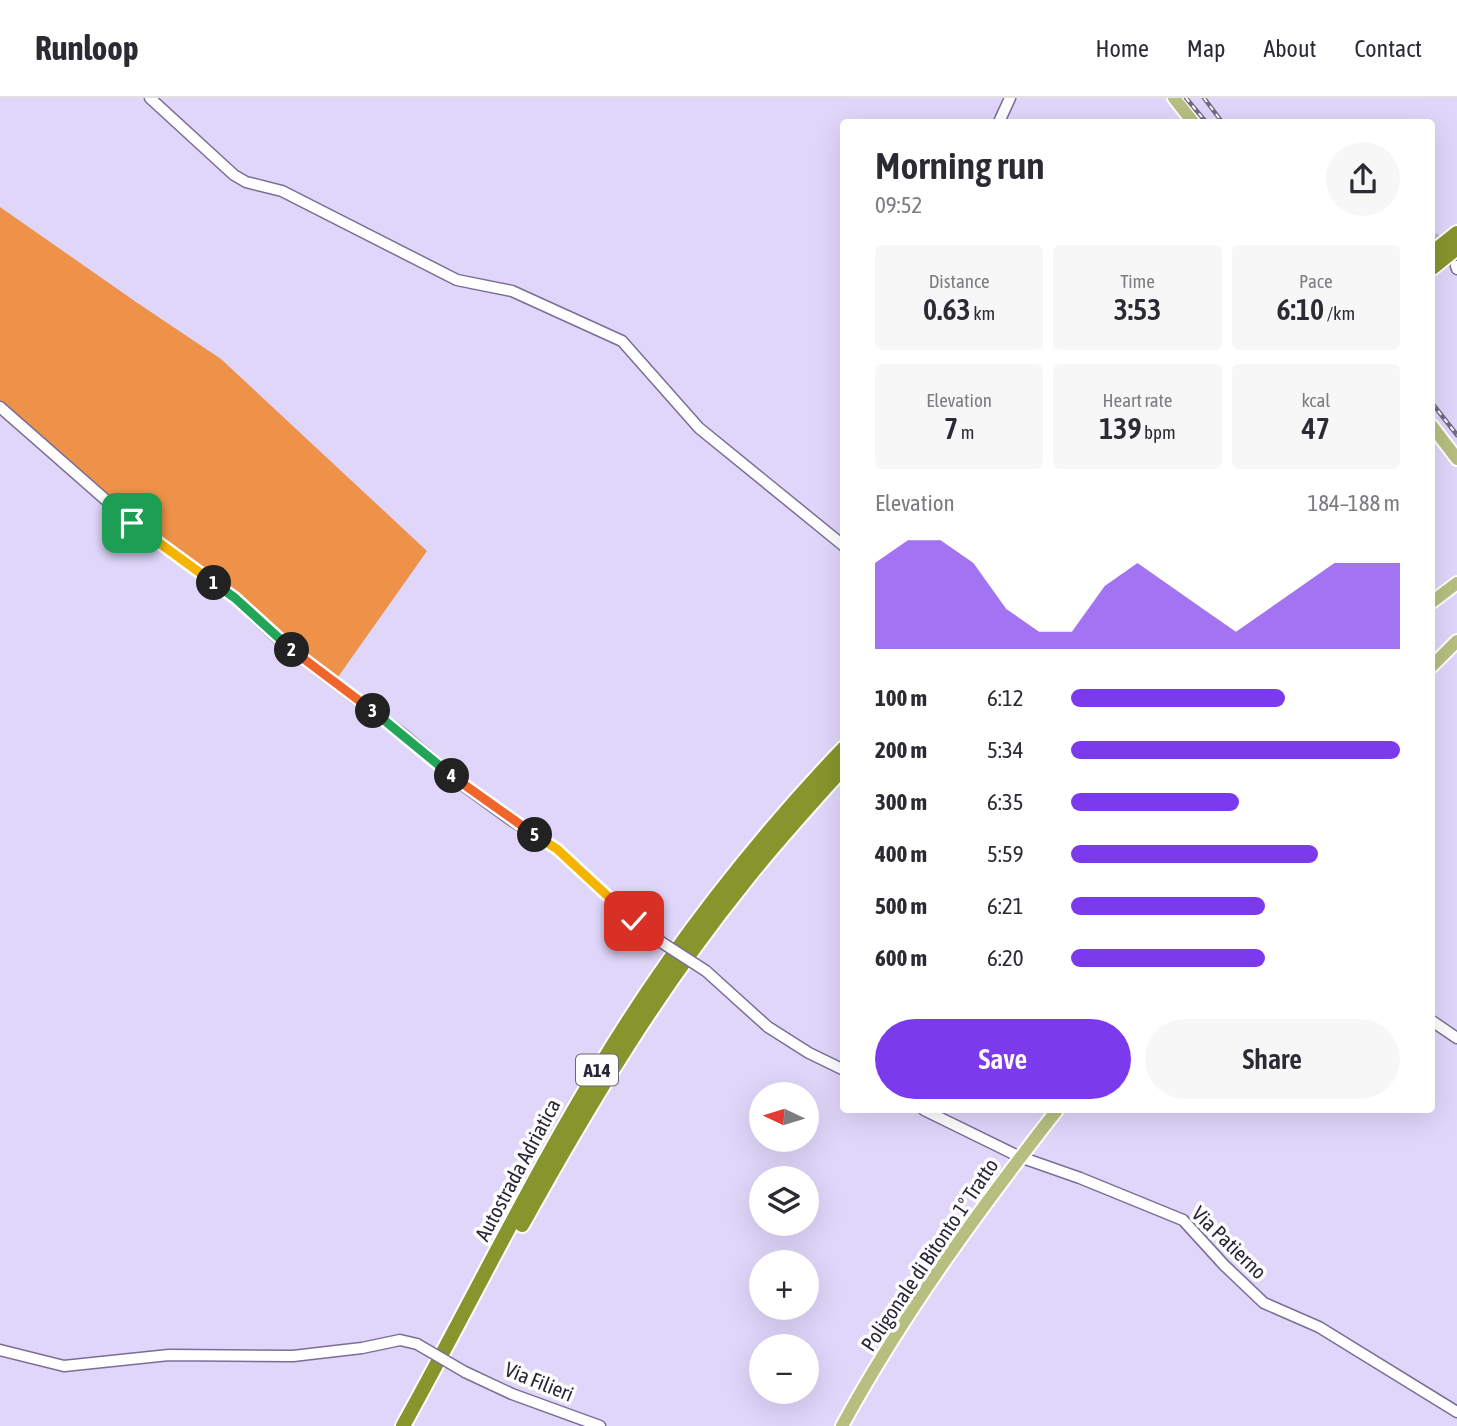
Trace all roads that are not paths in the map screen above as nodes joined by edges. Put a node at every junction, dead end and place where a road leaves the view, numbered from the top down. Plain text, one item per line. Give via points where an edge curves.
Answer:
1 (150, 98) edge
2 (1010, 98) edge
3 (1174, 98) edge
4 (1000, 119) edge
5 (1191, 119) edge
6 (1457, 233) edge
7 (1457, 248) edge
8 (1435, 251) edge
9 (1435, 266) edge
10 (0, 407) edge
11 (1435, 430) edge
12 (1457, 459) edge
13 (840, 543) edge
14 (1457, 583) edge
15 (1435, 600) edge
16 (1457, 641) edge
17 (1435, 664) edge
18 (840, 753) edge
19 (840, 772) edge
20 (1435, 1023) edge
21 (1457, 1038) edge
22 (840, 1068) edge
23 (929, 1113) edge
24 (1055, 1113) edge
25 (1020, 1157) junction
26 (0, 1350) edge
27 (1457, 1412) edge
28 (403, 1426) edge
29 (413, 1426) edge
30 (600, 1426) edge
31 (842, 1426) edge

1 - 13 street via 234,176 282,191 457,280 512,291 622,341 699,428
2 - 4 street
3 - 5 main road
6 - 8 highway
7 - 9 highway
10 - 22 street, bridge via 132,523 235,598 285,645 460,783 557,849 634,921 706,971 768,1027
11 - 12 main road
14 - 15 main road
16 - 17 main road
18 - 28 highway, Autostrada Adriatica / A14 via 736,873 604,1059
19 - 29 highway, Autostrada Adriatica / A14 via 746,880 615,1064
20 - 21 street
23 - 25 street, Via Patierno
24 - 25 main road, Poligonale di Bitonto 1° Tratto
25 - 27 street, Via Patierno via 1183,1220 1264,1303 1319,1327
25 - 31 main road, Poligonale di Bitonto 1° Tratto via 950,1254
26 - 30 street, Via Filieri, bridge via 64,1366 169,1355 293,1356 400,1340 417,1344 512,1394

